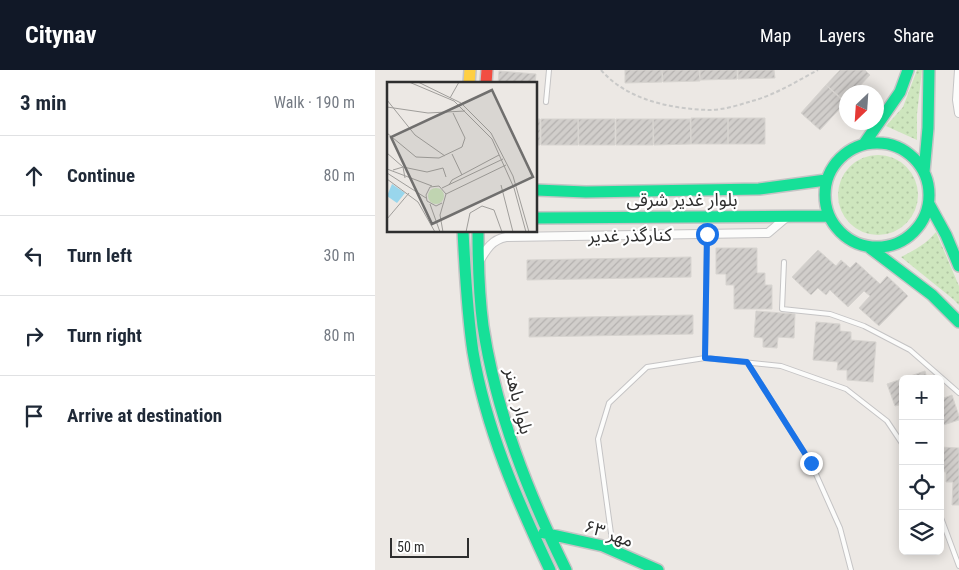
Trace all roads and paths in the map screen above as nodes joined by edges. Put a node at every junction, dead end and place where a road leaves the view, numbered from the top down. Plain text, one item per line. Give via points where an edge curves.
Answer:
1 (549, 70) edge
2 (601, 70) edge
3 (818, 70) edge
4 (908, 70) edge
5 (929, 70) edge
6 (959, 70) edge
7 (546, 102) dead end
8 (959, 113) edge
9 (864, 144) junction
10 (924, 172) junction
11 (826, 180) junction
12 (537, 190) edge
13 (929, 204) junction
14 (788, 216) junction
15 (828, 216) junction
16 (537, 218) edge
17 (463, 232) edge
18 (478, 232) edge
19 (707, 234) junction
20 (870, 248) junction
21 (784, 262) dead end
22 (478, 264) junction
23 (959, 266) edge
24 (959, 322) edge
25 (705, 358) junction
26 (747, 362) junction
27 (959, 392) edge
28 (899, 439) edge
29 (944, 526) edge
30 (548, 533) junction
31 (533, 534) junction
32 (613, 550) junction
33 (959, 566) edge
34 (549, 570) edge
35 (566, 570) edge
36 (658, 570) edge
37 (851, 570) edge

1 - 7 lane
2 - 3 path via 635,96 668,106 711,110 753,101
4 - 9 main road via 900,92
5 - 10 main road
6 - 8 street
9 - 10 main road via 883,143 900,148 915,158
9 - 11 main road via 847,151 834,164
10 - 13 main road via 929,187
11 - 12 main road, بلوار غدیر شرقی via 759,189
11 - 15 main road via 824,198
13 - 20 main road via 925,219 909,237 887,247
13 - 23 main road
14 - 15 main road, بلوار غدیر شرقی
14 - 16 main road, بلوار غدیر شرقی
14 - 19 street, کنارگذر غدیر via 768,233
15 - 20 main road via 838,231 853,242
17 - 31 main road, بلوار باهنر via 468,317 477,371 492,432
18 - 22 main road, بلوار باهنر
19 - 22 street, کنارگذر غدیر via 506,237 497,239 488,247
19 - 25 lane
20 - 24 main road via 932,295
21 - 27 lane via 782,309 830,314 864,326 910,350
22 - 30 main road, بلوار باهنر via 485,337 506,429 525,483
25 - 26 lane
25 - 32 lane via 647,367 609,403 598,439
26 - 28 lane via 781,366 846,389 887,421
26 - 37 lane via 811,463 840,528
29 - 33 lane
30 - 31 main road, مهر ۶۳
30 - 32 main road, مهر ۶۳
30 - 35 main road, بلوار باهنر
31 - 34 main road, بلوار باهنر
32 - 36 main road, مهر ۶۳

